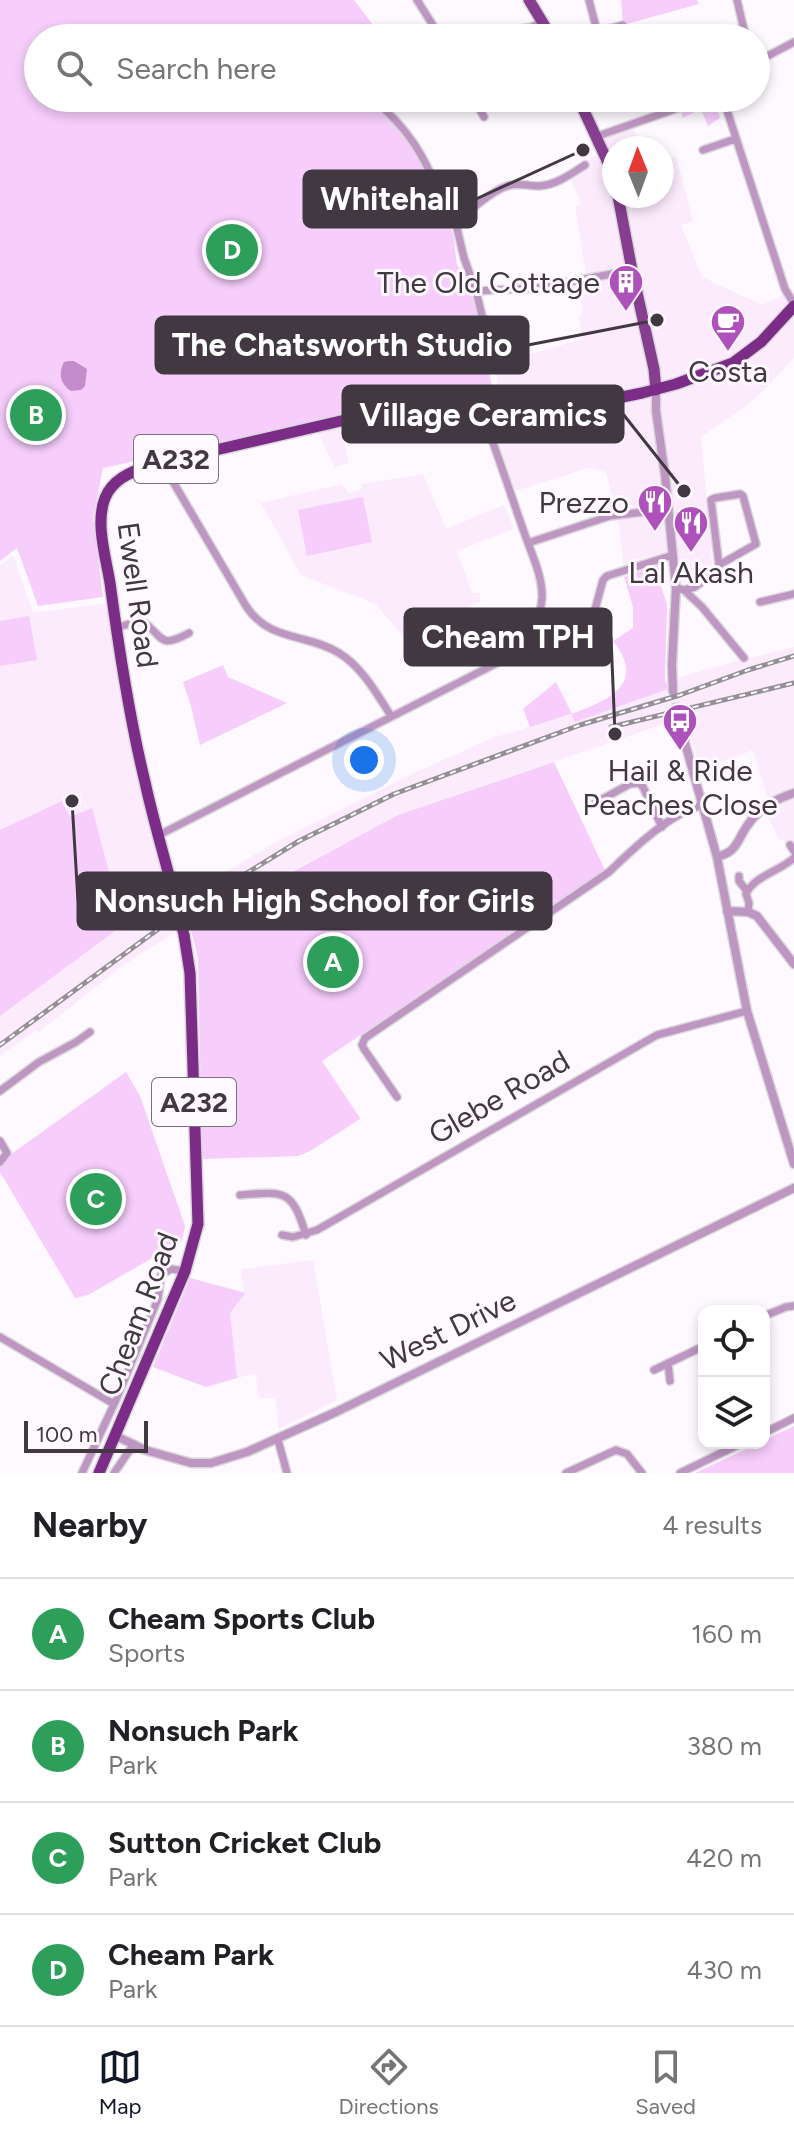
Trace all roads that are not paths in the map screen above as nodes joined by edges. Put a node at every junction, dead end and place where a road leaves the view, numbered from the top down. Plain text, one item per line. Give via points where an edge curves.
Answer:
1 (417, 0) edge
2 (529, 0) edge
3 (589, 0) edge
4 (737, 0) edge
5 (542, 22) joint
6 (432, 24) edge
7 (538, 24) edge
8 (595, 24) edge
9 (743, 24) edge
10 (794, 42) edge
11 (770, 55) edge
12 (387, 112) edge
13 (481, 112) edge
14 (584, 112) edge
15 (668, 112) edge
16 (727, 112) edge
17 (484, 117) dead end
18 (595, 137) junction
19 (735, 139) junction
20 (703, 150) dead end
21 (602, 151) edge
22 (585, 165) dead end
23 (620, 208) edge
24 (456, 224) junction
25 (632, 270) junction
26 (476, 291) junction
27 (794, 305) edge
28 (493, 360) dead end
29 (656, 390) junction
30 (482, 402) junction
31 (162, 463) junction
32 (669, 509) junction
33 (528, 543) junction
34 (673, 555) junction
35 (719, 565) junction
36 (680, 589) junction
37 (794, 594) edge
38 (760, 602) dead end
39 (137, 610) dead end
40 (141, 620) junction
41 (116, 628) junction
42 (189, 633) dead end
43 (584, 650) dead end
44 (744, 658) dead end
45 (673, 691) tunnel mouth
46 (391, 716) junction
47 (678, 718) tunnel mouth
48 (794, 793) edge
49 (595, 803) dead end
50 (703, 805) junction
51 (662, 827) junction
52 (159, 835) junction
53 (717, 857) junction
54 (794, 858) edge
55 (739, 876) dead end
56 (747, 891) junction
57 (727, 911) junction
58 (748, 912) junction
59 (794, 964) edge
60 (747, 1011) junction
61 (90, 1032) dead end
62 (0, 1091) edge
63 (397, 1097) dead end
64 (0, 1141) edge
65 (2, 1160) edge
66 (794, 1164) edge
67 (794, 1188) edge
68 (240, 1195) dead end
69 (282, 1235) dead end
70 (306, 1235) junction
71 (185, 1271) junction
72 (794, 1306) edge
73 (770, 1313) edge
74 (1, 1341) edge
75 (698, 1349) edge
76 (668, 1363) junction
77 (654, 1370) dead end
78 (670, 1381) dead end
79 (114, 1404) junction
80 (794, 1418) edge
81 (770, 1430) edge
82 (116, 1436) junction
83 (278, 1440) junction
84 (134, 1444) junction
85 (730, 1449) edge
86 (82, 1473) edge
87 (99, 1473) edge
88 (114, 1473) edge
89 (287, 1473) edge
90 (566, 1473) edge
91 (642, 1473) edge
92 (680, 1473) edge

1 - 6 street
2 - 5 main road
3 - 8 street
4 - 9 street
5 - 7 street
10 - 11 street
12 - 24 street via 410,136
13 - 17 street
14 - 18 main road
15 - 18 street
16 - 19 street
18 - 21 main road
19 - 20 street
19 - 27 street
22 - 24 street via 542,186 502,188
23 - 25 main road
24 - 26 street
25 - 26 street via 538,288
25 - 29 main road
26 - 28 street
27 - 29 highway, A232 via 761,342 733,363
29 - 30 highway, Ewell Road / A232 via 598,402
29 - 32 street
30 - 31 highway, Ewell Road / A232 via 373,415
30 - 33 street via 499,471
31 - 41 highway, Ewell Road / A232 via 123,476 104,499 102,529
31 - 46 street via 256,620 346,658
32 - 33 street via 610,516
32 - 34 street
33 - 46 street via 542,600 526,640 499,662
34 - 36 street
34 - 43 street via 603,580
35 - 35 street via 756,544 740,494 711,500
35 - 36 street via 695,587
36 - 44 street
36 - 45 street
37 - 38 street
39 - 40 street
40 - 41 street
40 - 42 street via 163,641
41 - 52 highway, Ewell Road / A232
46 - 52 street
47 - 50 street
48 - 53 street via 767,805 735,848
49 - 51 street via 639,783
50 - 51 street
50 - 53 street
51 - 63 street via 609,872 390,1026 365,1038 362,1045
52 - 71 highway, Cheam Road / A232, bridge via 190,973 198,1224
53 - 57 street
54 - 56 street
55 - 56 street
56 - 58 street
57 - 58 street
57 - 60 street
58 - 59 street via 761,919
60 - 66 street
60 - 70 street, Glebe Road via 657,1035
61 - 62 street
64 - 65 street via 7,1153
67 - 83 street, West Drive
68 - 70 street via 285,1196 294,1203
69 - 70 street, Glebe Road
71 - 79 street via 171,1269 161,1275 158,1299
71 - 82 highway, Cheam Road / A232
72 - 73 street
74 - 79 street
75 - 76 street
76 - 77 street
76 - 78 street
79 - 86 street
80 - 81 street
82 - 84 street, West Drive
82 - 87 highway, Cheam Road / A232
83 - 84 street, West Drive via 211,1463 179,1461
83 - 89 street
84 - 88 street
85 - 92 street
90 - 91 street via 616,1450 627,1454

